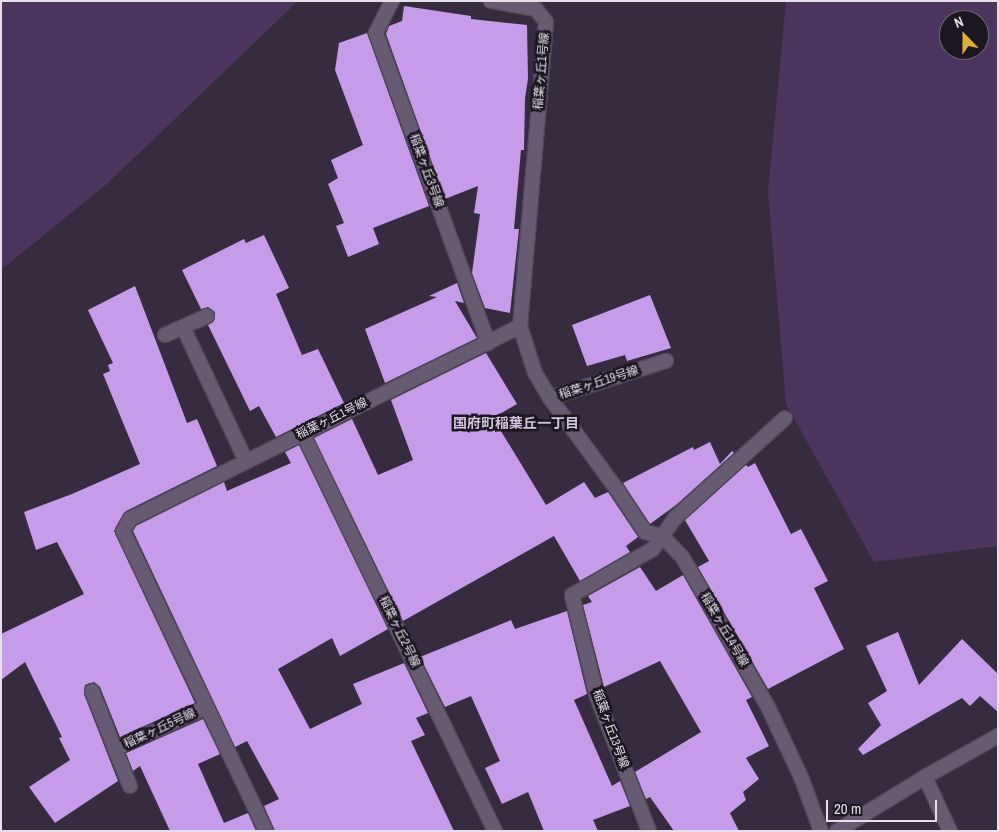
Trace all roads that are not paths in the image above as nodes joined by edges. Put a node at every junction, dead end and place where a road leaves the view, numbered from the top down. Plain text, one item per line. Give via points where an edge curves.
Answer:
1 (392, 1) edge
2 (491, 1) edge
3 (496, 2) edge
4 (207, 316) dead end
5 (520, 326) junction
6 (183, 327) junction
7 (165, 335) dead end
8 (488, 343) junction
9 (666, 361) dead end
10 (550, 398) junction
11 (785, 418) dead end
12 (303, 434) junction
13 (246, 461) junction
14 (662, 536) junction
15 (92, 691) dead end
16 (207, 707) junction
17 (998, 736) edge
18 (116, 750) junction
19 (925, 777) junction
20 (130, 786) dead end
21 (266, 831) edge
22 (495, 831) edge
23 (650, 831) edge
24 (820, 831) edge
25 (837, 831) edge
26 (950, 831) edge

1 - 8 street, 稲葉ヶ丘3号線 via 376,33
2 - 3 street
3 - 5 street, 稲葉ヶ丘1号線 via 536,9 546,22
4 - 6 street
5 - 8 street, 稲葉ヶ丘1号線
5 - 10 street, 稲葉ヶ丘19号線 via 535,373
6 - 7 street
6 - 13 street
8 - 12 street, 稲葉ヶ丘1号線
9 - 10 street, 稲葉ヶ丘19号線
10 - 14 street via 645,532
11 - 14 street via 676,517
12 - 13 street, 稲葉ヶ丘1号線
12 - 22 street, 稲葉ヶ丘2号線
13 - 16 street, 稲葉ヶ丘1号線 via 130,519 123,532
14 - 23 street, 稲葉ヶ丘13号線 via 653,549 572,595 597,697
14 - 24 street, 稲葉ヶ丘14号線 via 683,558 770,709 801,777
15 - 18 street, 稲葉ヶ丘5号線
16 - 18 street, 稲葉ヶ丘5号線
16 - 21 street, 稲葉ヶ丘1号線
17 - 19 street
18 - 20 street
19 - 25 street
19 - 26 street

